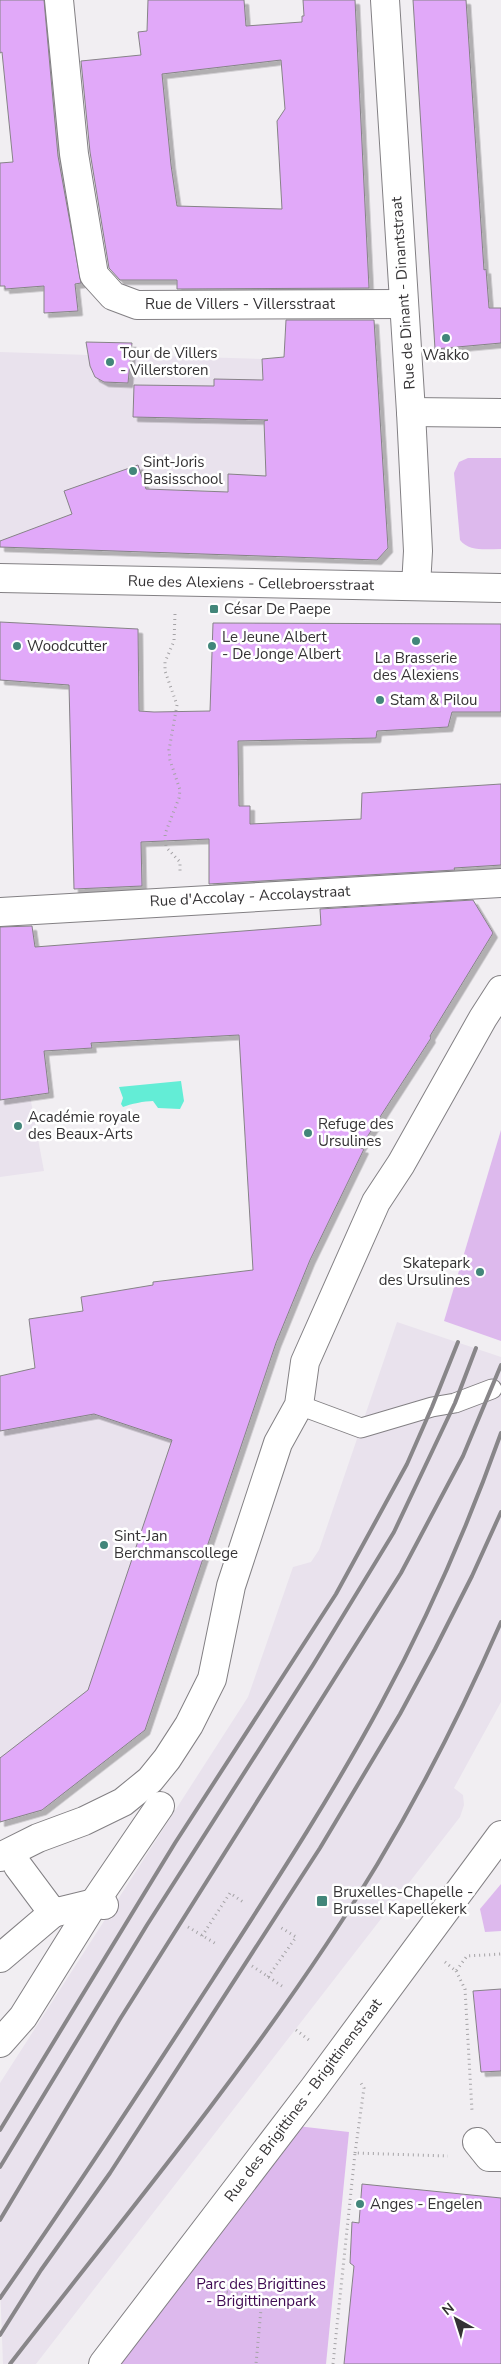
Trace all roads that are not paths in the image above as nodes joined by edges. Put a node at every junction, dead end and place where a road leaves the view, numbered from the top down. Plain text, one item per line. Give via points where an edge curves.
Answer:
1 (58, 0) edge
2 (385, 0) edge
3 (404, 304) junction
4 (411, 412) junction
5 (501, 413) edge
6 (0, 578) edge
7 (416, 586) junction
8 (501, 588) edge
9 (501, 883) edge
10 (0, 912) edge
11 (501, 990) edge
12 (492, 1389) dead end
13 (300, 1405) junction
14 (160, 1806) dead end
15 (501, 1835) edge
16 (9, 1861) edge
17 (103, 1905) junction
18 (53, 1913) junction
19 (0, 1958) edge
20 (0, 2043) edge
21 (103, 2364) edge

1 - 3 street, Rue de Villers - Villersstraat via 74,154 94,276 113,296 137,305
2 - 3 street, Rue de Dinant - Dinantstraat
3 - 4 street, Rue de Dinant - Dinantstraat
4 - 5 street
4 - 7 street, Rue de Dinant - Dinantstraat via 418,551
6 - 7 street, Rue des Alexiens - Cellebroersstraat
7 - 8 street, Rue des Alexiens - Cellebroersstraat
9 - 10 street, Rue d'Accolay - Accolaystraat
11 - 13 street via 376,1202 305,1362
12 - 13 lane via 456,1403 361,1428
13 - 16 street via 278,1443 231,1586 212,1679 167,1759 150,1780 123,1802 84,1822 38,1838
14 - 17 street
15 - 21 street, Rue des Brigittines - Brigittinenstraat via 314,2088
16 - 18 street
17 - 18 street
17 - 20 street via 23,2018
18 - 19 street

